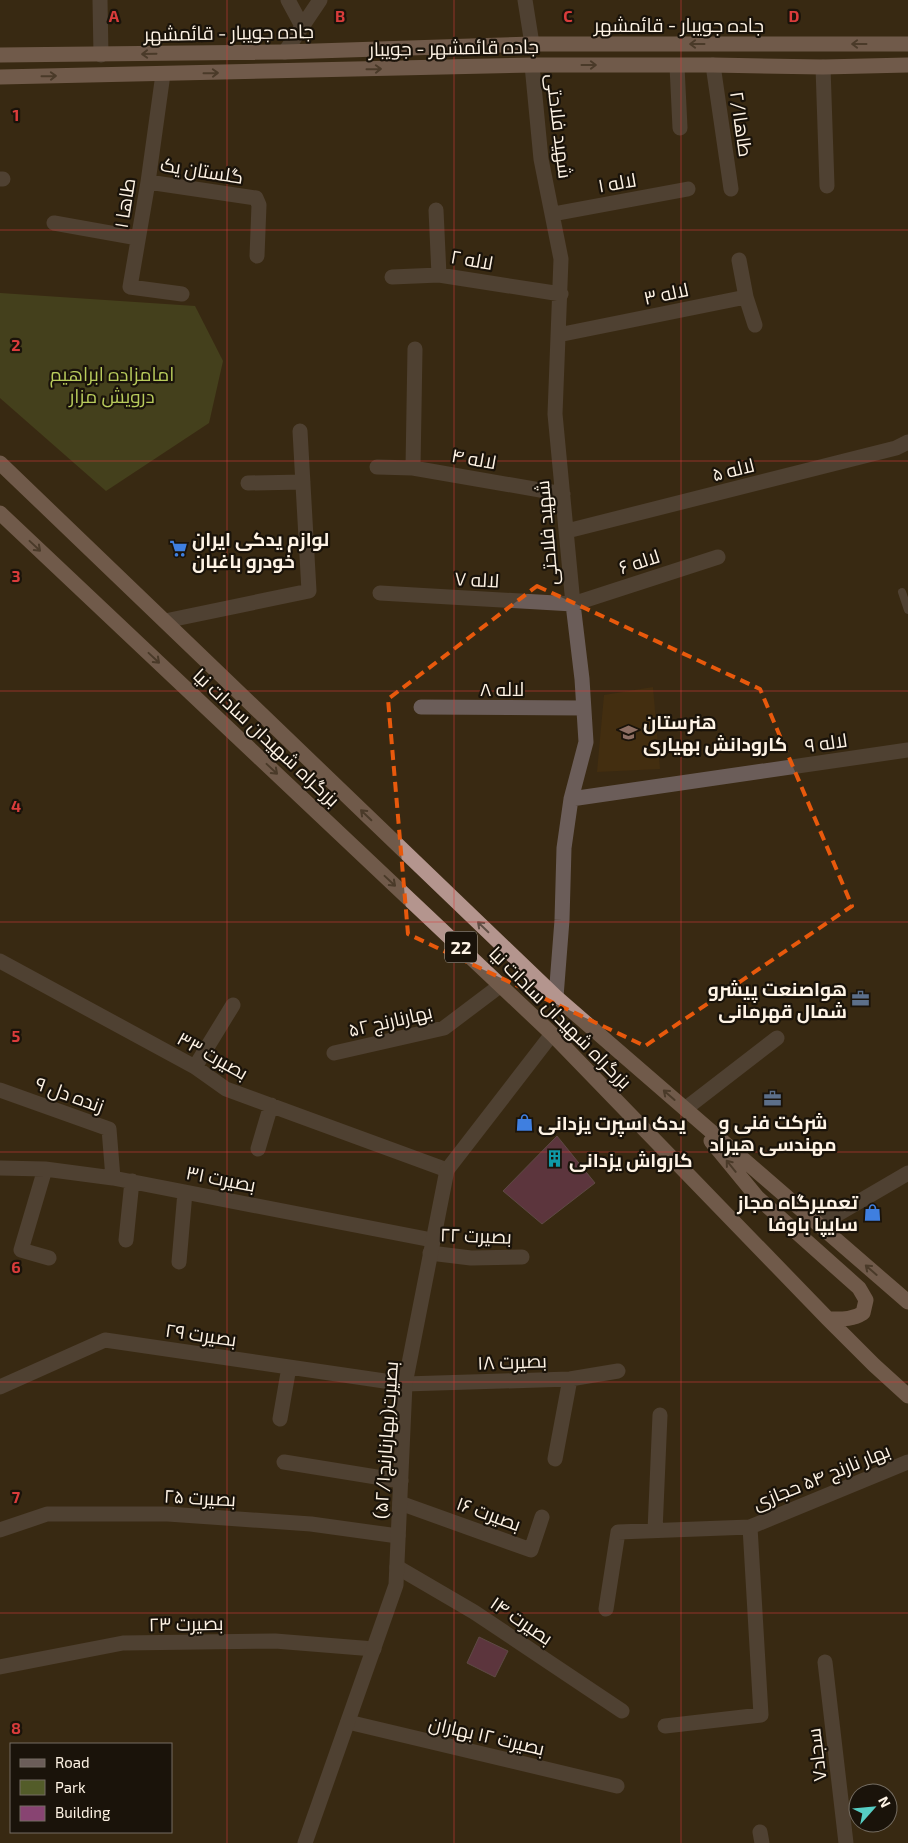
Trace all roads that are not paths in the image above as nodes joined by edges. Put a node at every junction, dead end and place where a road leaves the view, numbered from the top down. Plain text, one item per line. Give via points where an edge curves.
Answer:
1 (100, 0) edge
2 (288, 0) edge
3 (320, 0) edge
4 (525, 0) edge
5 (302, 26) junction
6 (532, 44) junction
7 (908, 44) edge
8 (285, 52) junction
9 (0, 55) edge
10 (102, 55) junction
11 (532, 65) junction
12 (713, 65) junction
13 (908, 65) edge
14 (677, 66) junction
15 (823, 67) junction
16 (163, 74) junction
17 (0, 77) edge
18 (680, 128) dead end
19 (148, 182) junction
20 (827, 186) dead end
21 (688, 189) dead end
22 (731, 189) dead end
23 (436, 210) dead end
24 (553, 214) junction
25 (54, 223) dead end
26 (138, 238) junction
27 (257, 256) dead end
28 (739, 260) dead end
29 (439, 275) junction
30 (392, 277) dead end
31 (182, 294) dead end
32 (561, 294) junction
33 (746, 296) junction
34 (755, 325) dead end
35 (558, 335) junction
36 (415, 349) dead end
37 (300, 431) dead end
38 (908, 442) edge
39 (0, 463) edge
40 (377, 467) dead end
41 (413, 468) junction
42 (303, 482) junction
43 (248, 483) dead end
44 (563, 494) junction
45 (0, 513) edge
46 (567, 531) junction
47 (718, 557) dead end
48 (902, 592) dead end
49 (380, 593) dead end
50 (573, 604) junction
51 (908, 610) edge
52 (165, 621) junction
53 (421, 707) dead end
54 (584, 708) junction
55 (908, 750) edge
56 (571, 799) junction
57 (0, 960) edge
58 (501, 985) junction
59 (556, 997) junction
60 (233, 1005) dead end
61 (552, 1034) junction
62 (777, 1038) dead end
63 (334, 1053) dead end
64 (195, 1067) junction
65 (0, 1090) edge
66 (271, 1105) junction
67 (685, 1109) junction
68 (258, 1149) dead end
69 (0, 1168) edge
70 (45, 1169) junction
71 (447, 1170) junction
72 (908, 1174) edge
73 (113, 1178) junction
74 (132, 1181) junction
75 (185, 1192) junction
76 (819, 1225) junction
77 (126, 1240) dead end
78 (431, 1247) junction
79 (522, 1257) dead end
80 (49, 1258) dead end
81 (179, 1262) dead end
82 (908, 1301) edge
83 (828, 1319) junction
84 (288, 1367) junction
85 (618, 1371) dead end
86 (570, 1379) junction
87 (406, 1384) junction
88 (0, 1387) edge
89 (908, 1396) edge
90 (660, 1415) dead end
91 (280, 1419) dead end
92 (555, 1459) dead end
93 (284, 1462) dead end
94 (908, 1462) edge
95 (401, 1482) junction
96 (400, 1503) junction
97 (542, 1517) dead end
98 (750, 1527) junction
99 (0, 1530) edge
100 (655, 1531) junction
101 (398, 1536) junction
102 (397, 1566) junction
103 (606, 1609) dead end
104 (374, 1649) junction
105 (825, 1662) dead end
106 (0, 1667) edge
107 (622, 1711) dead end
108 (348, 1722) junction
109 (665, 1726) dead end
110 (617, 1786) dead end
111 (305, 1843) edge
112 (846, 1843) edge

1 - 10 street
2 - 5 street
3 - 5 street
4 - 6 street
5 - 8 street
7 -> 6 highway, جاده جویبار - قائمشهر
6 - 8 highway, جاده جویبار - قائمشهر
8 -> 10 highway, جاده جویبار - قائمشهر
9 - 10 highway, جاده جویبار - قائمشهر
11 -> 14 highway, جاده قائمشهر - جویبار
16 -> 11 highway, جاده قائمشهر - جویبار
11 - 24 street, شهید فلاحتی via 541,160
12 - 14 highway, جاده قائمشهر - جویبار
12 - 15 highway, جاده قائمشهر - جویبار
12 - 22 street, طاها۲/۱
13 - 15 highway, جاده قائمشهر - جویبار
14 - 18 street
15 - 20 street
17 -> 16 highway, جاده قائمشهر - جویبار
16 - 19 street, طاها ۱
19 - 26 street, طاها ۱
19 - 27 street, گلستان یک via 256,198 259,205
21 - 24 street, لاله ۱
23 - 29 street, لاله ۲
24 - 32 street, شهید فلاحتی via 561,259
25 - 26 street
26 - 31 street, طاها ۱ via 130,287
28 - 33 street
29 - 30 street
29 - 32 street, لاله ۲
32 - 35 street, شهید فلاحتی
33 - 34 street
33 - 35 street, لاله ۳
35 - 44 street, شهید فلاحتی via 555,414
36 - 41 street
37 - 42 street
38 - 46 street, لاله ۵ via 896,448
39 - 52 highway, بزرگراه شهیدان سادات نیا / 22
40 - 41 street, لاله ۴
41 - 44 street, لاله ۴
42 - 43 street
42 - 52 street via 309,590
44 - 46 street, شهید فلاحتی
45 -> 58 highway, بزرگراه شهیدان سادات نیا / 22
46 - 50 street, شهید فلاحتی
47 - 50 street, لاله ۶
48 - 51 lane
49 - 50 street, لاله ۷
50 - 54 street, شهید فلاحتی
59 -> 52 highway, بزرگراه شهیدان سادات نیا / 22
53 - 54 street, لاله ۸
54 - 56 street, شهید فلاحتی via 586,742
55 - 56 street, لاله ۹
56 - 59 street, شهید فلاحتی via 564,848
57 - 64 street, بصیرت ۳۳
58 - 61 highway, بزرگراه شهیدان سادات نیا / 22
58 - 63 street, بهارنارنج ۵۲ via 444,1028
67 -> 59 highway, بزرگراه شهیدان سادات نیا / 22
60 - 64 street
61 - 71 street, بصیرت(بهارنارنج۵۲/۱)
61 - 83 highway, بزرگراه شهیدان سادات نیا / 22
62 - 67 street
64 - 66 street, بصیرت ۳۳ via 226,1089
65 - 73 street, زنده دل ۹ via 108,1129
66 - 68 street
66 - 71 street, بصیرت ۳۳
67 - 76 highway, بزرگراه شهیدان سادات نیا / 22
83 -> 67 highway via 848,1319 863,1313 866,1300 859,1288 757,1197
69 - 70 street, بصیرت ۳۱
70 - 73 street, بصیرت ۳۱
70 - 80 street via 21,1250
71 - 78 street, بصیرت(بهارنارنج۵۲/۱)
72 - 76 street
73 - 74 street, بصیرت ۳۱
74 - 75 street, بصیرت ۳۱
74 - 77 street
75 - 78 street, بصیرت ۳۱
75 - 81 street
82 -> 76 highway, بزرگراه شهیدان سادات نیا / 22
78 - 79 street, بصیرت ۲۲ via 471,1258
78 - 87 street, بصیرت(بهارنارنج۵۲/۱)
83 - 89 highway, بزرگراه شهیدان سادات نیا / 22
84 - 87 street, بصیرت ۲۹
84 - 88 street, بصیرت ۲۹ via 105,1340
84 - 91 street
85 - 86 street, بصیرت ۱۸
86 - 87 street, بصیرت ۱۸
86 - 92 street
87 - 95 street, بصیرت(بهارنارنج۵۲/۱)
90 - 100 street
93 - 95 street
94 - 98 street, بهار نارنج ۵۴ حجازی
95 - 96 street, بصیرت(بهارنارنج۵۲/۱)
96 - 97 street, بصیرت ۱۶ via 531,1550
96 - 101 street, بصیرت(بهارنارنج۵۲/۱)
98 - 100 street, بهار نارنج ۵۴ حجازی
98 - 109 street via 761,1715
99 - 101 street, بصیرت ۲۵ via 47,1514 168,1514 311,1524
100 - 103 street, بهار نارنج ۵۴ حجازی via 618,1532
101 - 102 street, بصیرت(بهارنارنج۵۲/۱)
102 - 104 street, بصیرت(بهارنارنج۵۲/۱) via 396,1585
102 - 107 street, بصیرت ۱۴ via 490,1630
104 - 106 street, بصیرت ۲۳ via 275,1642 123,1643
104 - 108 street, بصیرت(بهارنارنج۵۲/۱)
105 - 112 street, سجاد۷
108 - 110 street, بصیرت ۱۲ بهاران
108 - 111 street, بصیرت(بهارنارنج۵۲/۱)

